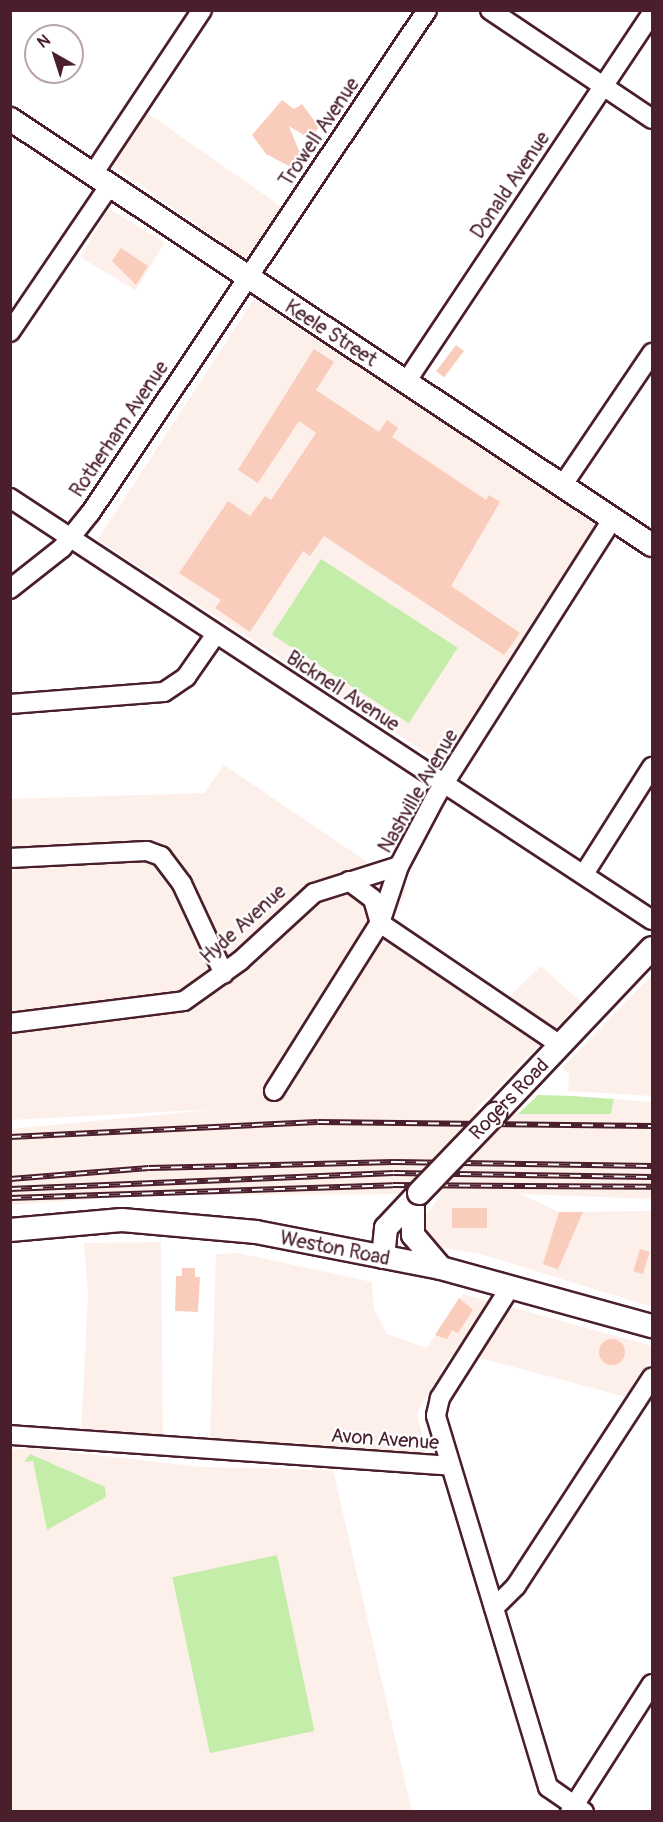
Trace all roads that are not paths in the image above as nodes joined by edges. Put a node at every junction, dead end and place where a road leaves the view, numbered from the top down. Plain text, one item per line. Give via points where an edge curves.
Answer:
1 (202, 10) edge
2 (427, 10) edge
3 (490, 10) edge
4 (652, 13) edge
5 (603, 87) junction
6 (10, 119) edge
7 (652, 119) edge
8 (101, 179) junction
9 (248, 278) junction
10 (17, 309) edge
11 (10, 332) edge
12 (652, 353) edge
13 (406, 382) junction
14 (562, 486) junction
15 (10, 498) edge
16 (613, 518) junction
17 (70, 537) junction
18 (652, 545) edge
19 (10, 589) edge
20 (216, 634) junction
21 (10, 704) edge
22 (652, 767) edge
23 (445, 783) junction
24 (10, 858) edge
25 (399, 866) junction
26 (584, 874) junction
27 (349, 880) junction
28 (652, 920) edge
29 (380, 922) junction
30 (652, 948) edge
31 (224, 974) junction
32 (10, 1023) edge
33 (560, 1046) junction
34 (274, 1091) dead end
35 (416, 1197) junction
36 (10, 1230) edge
37 (383, 1257) junction
38 (441, 1268) junction
39 (511, 1286) junction
40 (652, 1326) edge
41 (652, 1377) edge
42 (10, 1435) edge
43 (450, 1466) junction
44 (494, 1608) junction
45 (652, 1684) edge
46 (576, 1809) edge

1 - 8 street
2 - 9 street, Trowell Avenue
3 - 5 street
4 - 5 street, Donald Avenue
5 - 7 street
5 - 13 street, Donald Avenue
6 - 8 main road, Keele Street
8 - 9 main road, Keele Street
8 - 10 street
9 - 13 main road, Keele Street
9 - 17 street, Rotherham Avenue
10 - 11 street
12 - 14 street
13 - 14 main road, Keele Street
14 - 16 main road, Keele Street
15 - 17 street, Bicknell Avenue
16 - 18 main road, Keele Street
16 - 23 street, Nashville Avenue
17 - 19 street, Rotherham Avenue
17 - 20 street, Bicknell Avenue
20 - 21 street via 182,681 164,692
20 - 23 street, Bicknell Avenue
22 - 26 street
23 - 25 street, Nashville Avenue
23 - 26 street, Bicknell Avenue
24 - 31 street via 147,851 161,856 182,884
25 - 27 street, Hyde Avenue
25 - 29 street, Nashville Avenue
26 - 28 street, Bicknell Avenue
27 - 29 street via 373,899
27 - 31 street, Hyde Avenue via 302,900
29 - 33 street
29 - 34 street, Nashville Avenue
30 - 33 main road, Rogers Road
31 - 32 street, Hyde Avenue via 166,1006
33 - 35 main road, Rogers Road, bridge
35 - 37 main road, Rogers Road via 386,1228
35 - 38 main road via 414,1234
36 - 37 main road, Weston Road via 122,1220 207,1225
37 - 38 main road, Weston Road
38 - 39 main road, Weston Road
39 - 40 main road, Weston Road
39 - 43 street via 440,1398 436,1416
41 - 44 street via 516,1586
42 - 43 street, Avon Avenue
43 - 44 street, Avon Avenue
44 - 46 street, Avon Avenue via 548,1787
45 - 46 street

